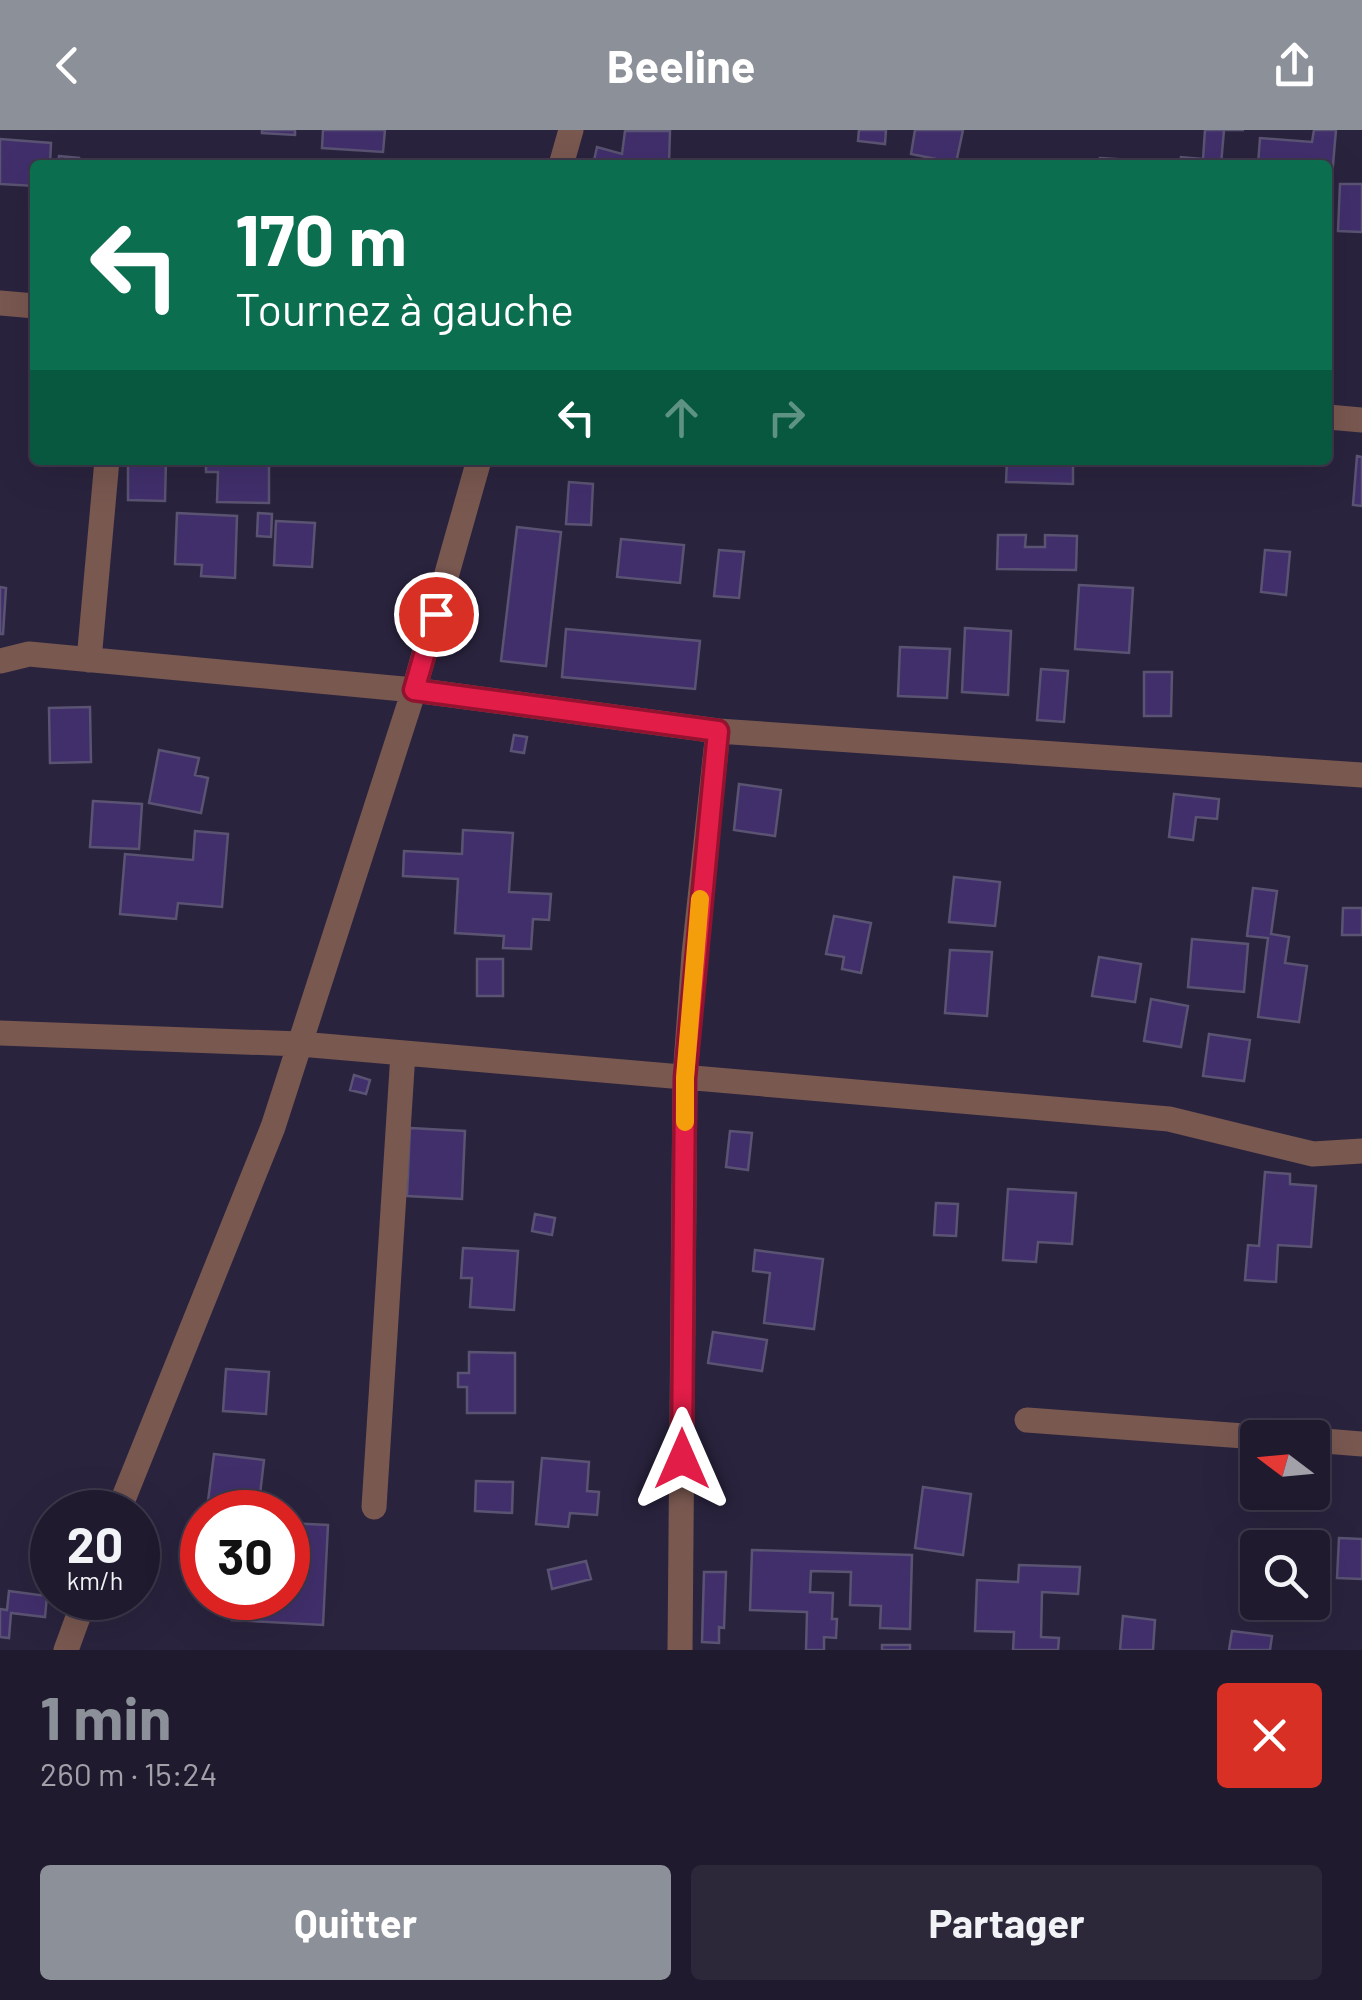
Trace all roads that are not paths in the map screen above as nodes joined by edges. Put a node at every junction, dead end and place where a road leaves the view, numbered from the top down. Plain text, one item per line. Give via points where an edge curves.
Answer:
1 (571, 130) edge
2 (562, 160) edge
3 (0, 303) edge
4 (30, 306) edge
5 (1332, 417) edge
6 (1362, 420) edge
7 (107, 465) edge
8 (477, 465) edge
9 (0, 660) edge
10 (88, 660) junction
11 (414, 690) junction
12 (718, 731) junction
13 (1362, 775) edge
14 (0, 1033) edge
15 (300, 1044) junction
16 (404, 1053) junction
17 (685, 1078) junction
18 (1362, 1151) edge
19 (1028, 1420) dead end
20 (1240, 1436) edge
21 (1330, 1441) edge
22 (1362, 1444) edge
23 (127, 1490) edge
24 (374, 1507) dead end
25 (77, 1620) edge
26 (66, 1650) edge
27 (680, 1650) edge

1 - 2 street
3 - 4 street
5 - 6 street
7 - 10 street
8 - 11 street
9 - 10 street via 28,654
10 - 11 street
11 - 12 street
11 - 15 street
12 - 13 street
12 - 17 street
14 - 15 street
15 - 16 street
15 - 23 street
16 - 17 street
16 - 24 street
17 - 18 street via 1169,1119 1313,1154
17 - 27 street
19 - 20 street
21 - 22 street
25 - 26 street

